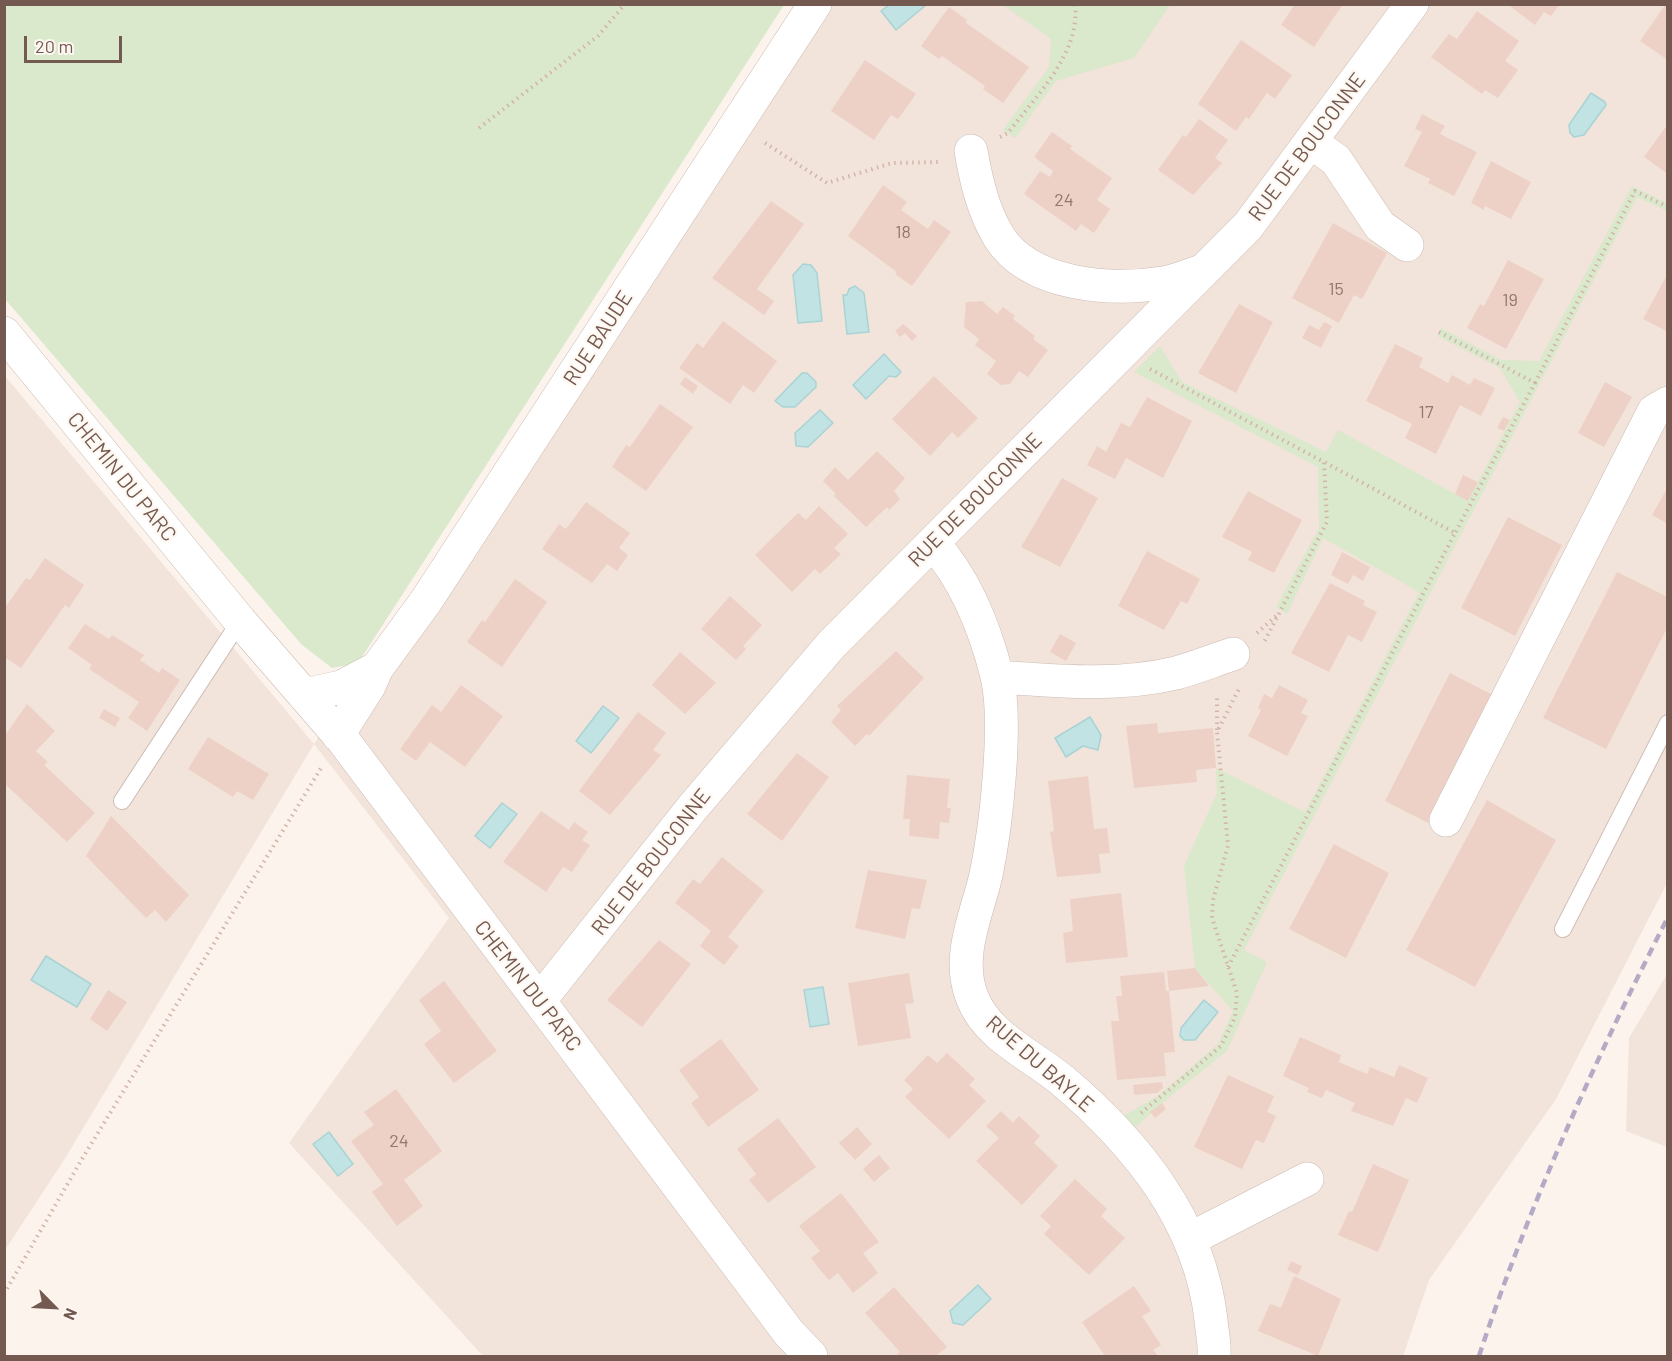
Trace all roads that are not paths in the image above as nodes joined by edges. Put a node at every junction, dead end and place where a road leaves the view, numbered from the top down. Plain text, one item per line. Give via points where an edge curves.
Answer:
1 (815, 4) edge
2 (1412, 4) edge
3 (1311, 142) junction
4 (971, 151) road end
5 (1407, 245) dead end
6 (1207, 270) junction
7 (4, 333) edge
8 (1668, 403) edge
9 (933, 543) junction
10 (240, 621) junction
11 (1245, 663) road end
12 (377, 668) junction
13 (997, 678) junction
14 (304, 695) junction
15 (1668, 723) edge
16 (340, 737) junction
17 (122, 801) dead end
18 (1446, 820) dead end
19 (1563, 929) dead end
20 (540, 1000) junction
21 (1307, 1179) dead end
22 (1190, 1239) junction
23 (811, 1356) edge
24 (1214, 1356) edge

1 - 12 street, RUE BAUDE via 426,601
2 - 3 street, RUE DE BOUCONNE
3 - 5 street via 1336,160 1380,226
3 - 6 street, RUE DE BOUCONNE via 1248,226
4 - 6 street via 975,177 1000,239 1020,260 1039,271 1066,279 1125,285 1164,283
6 - 9 street, RUE DE BOUCONNE
7 - 10 street, CHEMIN DU PARC
8 - 18 street via 1654,411
9 - 13 street, RUE DU BAYLE via 962,581
9 - 20 street, RUE DE BOUCONNE via 783,699
10 - 14 street, CHEMIN DU PARC
10 - 17 lane
11 - 13 street via 1134,680 1084,683
12 - 14 street, RUE BAUDE via 340,687
12 - 16 street, RUE BAUDE
13 - 22 street, RUE DU BAYLE via 1000,724 991,851 967,943 972,997 1004,1039 1062,1080 1118,1132 1150,1171
14 - 16 street, CHEMIN DU PARC
15 - 19 lane
16 - 20 street, CHEMIN DU PARC
20 - 23 street, CHEMIN DU PARC via 789,1333
21 - 22 street
22 - 24 street, RUE DU BAYLE via 1209,1298

